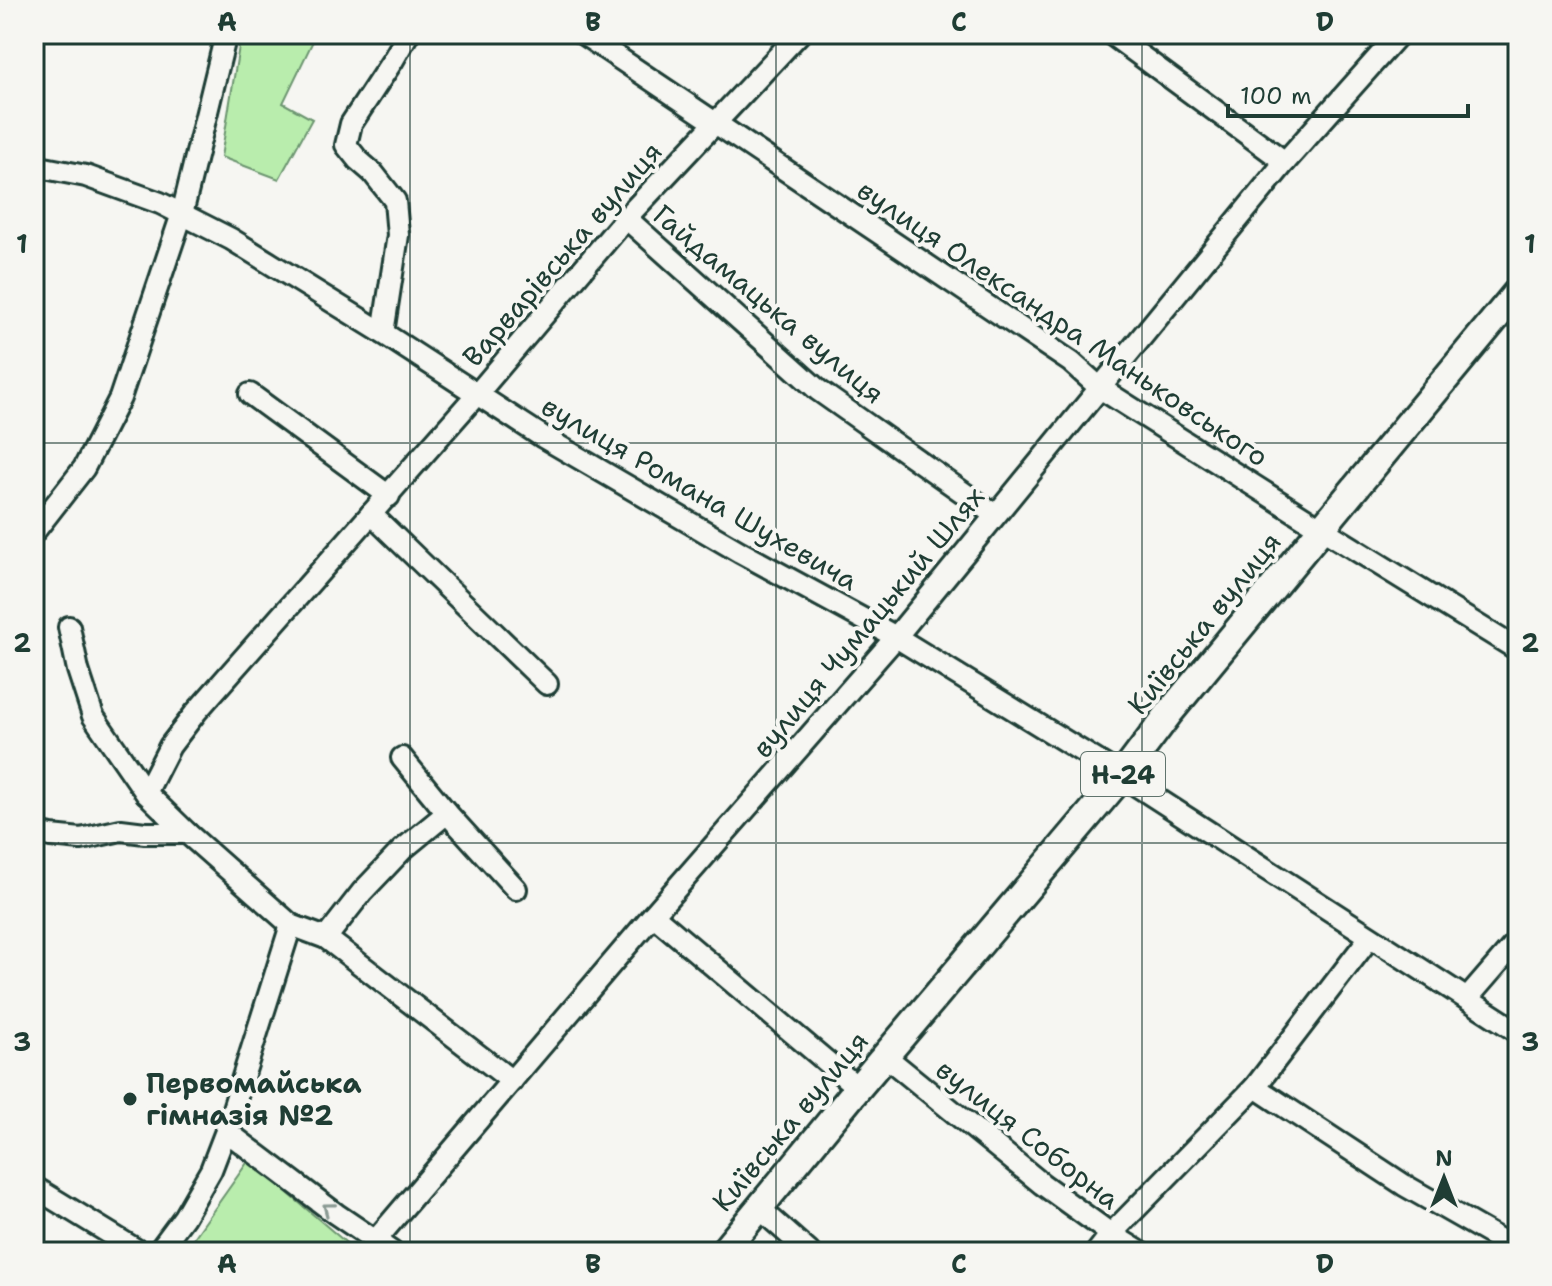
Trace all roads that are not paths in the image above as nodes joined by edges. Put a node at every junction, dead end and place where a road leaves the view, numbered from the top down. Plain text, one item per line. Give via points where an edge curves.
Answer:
1 (226, 34) edge
2 (408, 34) edge
3 (583, 34) edge
4 (799, 34) edge
5 (1111, 34) edge
6 (1399, 34) edge
7 (716, 122) junction
8 (1285, 162) junction
9 (34, 166) edge
10 (182, 214) junction
11 (626, 218) junction
12 (1518, 291) edge
13 (383, 333) junction
14 (1100, 388) junction
15 (478, 393) junction
16 (250, 394) dead end
17 (389, 496) junction
18 (371, 514) junction
19 (995, 515) junction
20 (1322, 529) junction
21 (34, 532) edge
22 (69, 627) dead end
23 (896, 637) junction
24 (1518, 650) edge
25 (547, 684) dead end
26 (402, 758) dead end
27 (1122, 776) junction
28 (146, 793) junction
29 (447, 813) junction
30 (34, 832) edge
31 (187, 833) junction
32 (516, 889) dead end
33 (653, 915) junction
34 (291, 925) junction
35 (1370, 937) junction
36 (326, 938) junction
37 (1518, 940) edge
38 (1467, 999) junction
39 (1518, 1032) edge
40 (885, 1056) junction
41 (512, 1081) junction
42 (1255, 1087) junction
43 (858, 1088) junction
44 (226, 1131) junction
45 (34, 1187) edge
46 (758, 1207) junction
47 (1111, 1234) junction
48 (383, 1246) edge
49 (1518, 1250) edge
50 (140, 1252) edge
51 (158, 1252) edge
52 (723, 1252) edge
53 (809, 1252) edge
54 (1097, 1252) edge
55 (1140, 1252) edge

1 - 10 street
2 - 13 street via 351,124 346,145 395,201 398,235
3 - 7 street, вулиця Олександра Маньковського
4 - 7 street, Варварівська вулиця
5 - 8 street
6 - 8 street, вулиця Чумацький Шлях
7 - 11 street, Варварівська вулиця
7 - 14 street, вулиця Олександра Маньковського via 1071,362
8 - 14 street, вулиця Чумацький Шлях
9 - 10 street, вулиця Романа Шухевича via 86,176
10 - 13 street, вулиця Романа Шухевича
10 - 21 street via 120,398 84,468
11 - 15 street, Варварівська вулиця
11 - 19 street, Гайдамацька вулиця via 818,390
12 - 20 main road, Київська вулиця / Н-24
13 - 15 street, вулиця Романа Шухевича
14 - 19 street, вулиця Чумацький Шлях
14 - 20 street, вулиця Олександра Маньковського
15 - 17 street, Варварівська вулиця
15 - 23 street, вулиця Романа Шухевича via 543,437
16 - 17 street
17 - 18 street, Варварівська вулиця
18 - 25 street
18 - 28 street, Варварівська вулиця via 196,712 170,746
19 - 23 street, вулиця Чумацький Шлях
20 - 24 street, вулиця Олександра Маньковського
20 - 27 main road, Київська вулиця / Н-24
22 - 28 street via 93,716
23 - 27 street, вулиця Романа Шухевича
23 - 33 street, вулиця Чумацький Шлях
26 - 29 street
27 - 35 street, вулиця Романа Шухевича
27 - 40 main road, Київська вулиця / Н-24
28 - 31 street
29 - 32 street
29 - 36 street via 402,850
30 - 31 street via 81,839 121,830
31 - 34 street
33 - 41 street, вулиця Чумацький Шлях
33 - 43 street
34 - 36 street
34 - 44 street
35 - 38 street, вулиця Романа Шухевича
35 - 42 street
36 - 41 street
37 - 38 street
38 - 39 street, вулиця Романа Шухевича
40 - 43 main road, Київська вулиця / Н-24
40 - 47 street, вулиця Соборна
41 - 48 street, вулиця Чумацький Шлях
42 - 47 street
42 - 49 street via 1404,1185
43 - 46 main road, Київська вулиця / Н-24
48 -> 44 street
44 - 51 street via 211,1170
45 - 50 street
46 - 52 main road, Київська вулиця / Н-24
46 - 53 street
47 - 54 street
47 - 55 street, вулиця Соборна

